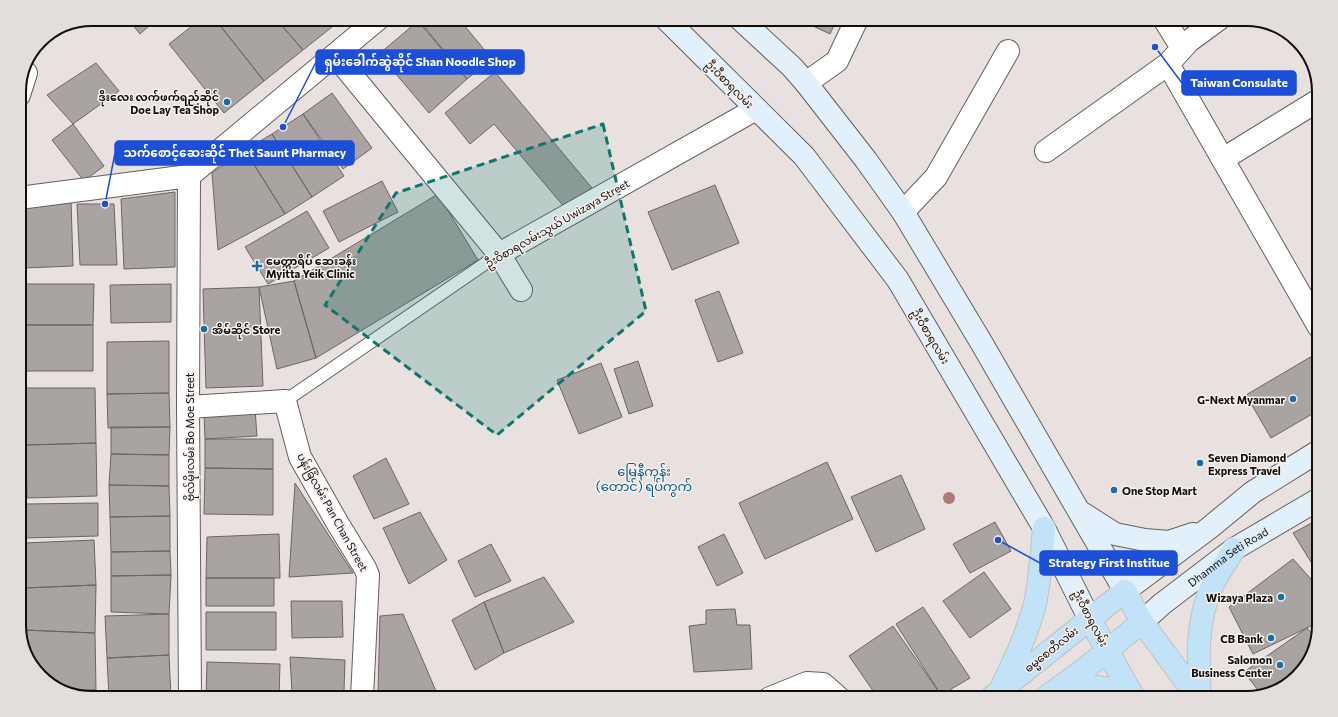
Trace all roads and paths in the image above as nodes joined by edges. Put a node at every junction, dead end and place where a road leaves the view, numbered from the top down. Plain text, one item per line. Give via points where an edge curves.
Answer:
1 (370, 26) edge
2 (673, 26) edge
3 (748, 26) edge
4 (854, 26) edge
5 (1166, 26) edge
6 (1210, 26) edge
7 (1008, 51) dead end
8 (335, 55) junction
9 (1175, 56) junction
10 (806, 83) junction
11 (1312, 104) edge
12 (756, 109) junction
13 (1046, 151) dead end
14 (1223, 159) junction
15 (189, 176) junction
16 (26, 197) edge
17 (903, 212) junction
18 (500, 254) junction
19 (521, 290) dead end
20 (1312, 315) edge
21 (285, 401) junction
22 (188, 407) junction
23 (1312, 455) edge
24 (1312, 503) edge
25 (1077, 510) junction
26 (1044, 528) junction
27 (1208, 529) junction
28 (1234, 549) junction
29 (1125, 591) junction
30 (1090, 618) junction
31 (1142, 622) junction
32 (1108, 649) junction
33 (190, 691) edge
34 (362, 691) edge
35 (787, 691) edge
36 (831, 691) edge
37 (997, 691) edge
38 (1000, 691) edge
39 (1053, 691) edge
40 (1068, 691) edge
41 (1118, 691) edge
42 (1131, 691) edge
43 (1194, 691) edge
44 (1199, 691) edge

1 - 8 street
2 - 12 main road, ဦးဝီစာရလမ်း
3 - 10 main road
4 - 10 street via 837,61
5 - 9 street
6 - 9 street
7 - 17 street via 936,177
8 - 15 street
8 - 18 street
9 - 13 street
9 - 14 street
10 - 17 main road
11 - 14 street
12 - 18 street, ဦးဝိစာရလမ်းသွယ် Uwizaya Street
12 - 26 main road, ဦးဝီစာရလမ်း via 804,156 898,280
14 - 20 street
15 - 16 street
15 - 22 street, ဗိုလ်မိုးလမ်း Bo Moe Street
17 - 25 main road
18 - 19 street
18 - 21 lane, ဦးဝိစာရလမ်းသွယ် Uwizaya Street
21 - 22 street
21 - 34 street, ပန်းခြံလမ်း Pan Chan Street via 300,456 368,575
22 - 33 street, ဗိုလ်မိုးလမ်း Bo Moe Street
23 - 27 main road via 1253,492
24 - 28 main road, Dhamma Seti Road
25 - 27 main road via 1115,534 1145,540 1169,542
25 - 29 main road
26 - 30 main road, ဦးဝီစာရလမ်း
26 - 37 main road via 1035,605 1018,655
27 - 29 main road, ဓမ္မစေတီလမ်း
28 - 31 main road, Dhamma Seti Road
28 - 44 main road via 1212,586 1205,605 1198,658
29 - 30 main road, ဓမ္မစေတီလမ်း
29 - 31 main road
30 - 32 main road, ဦးဝီစာရလမ်း
30 - 38 main road, ဓမ္မစေတီလမ်း
31 - 32 main road
31 - 43 main road
32 - 39 main road
32 - 42 main road, ဦးဝီစာရလမ်း
35 - 36 street via 807,683 823,684
40 - 41 main road via 1089,686

